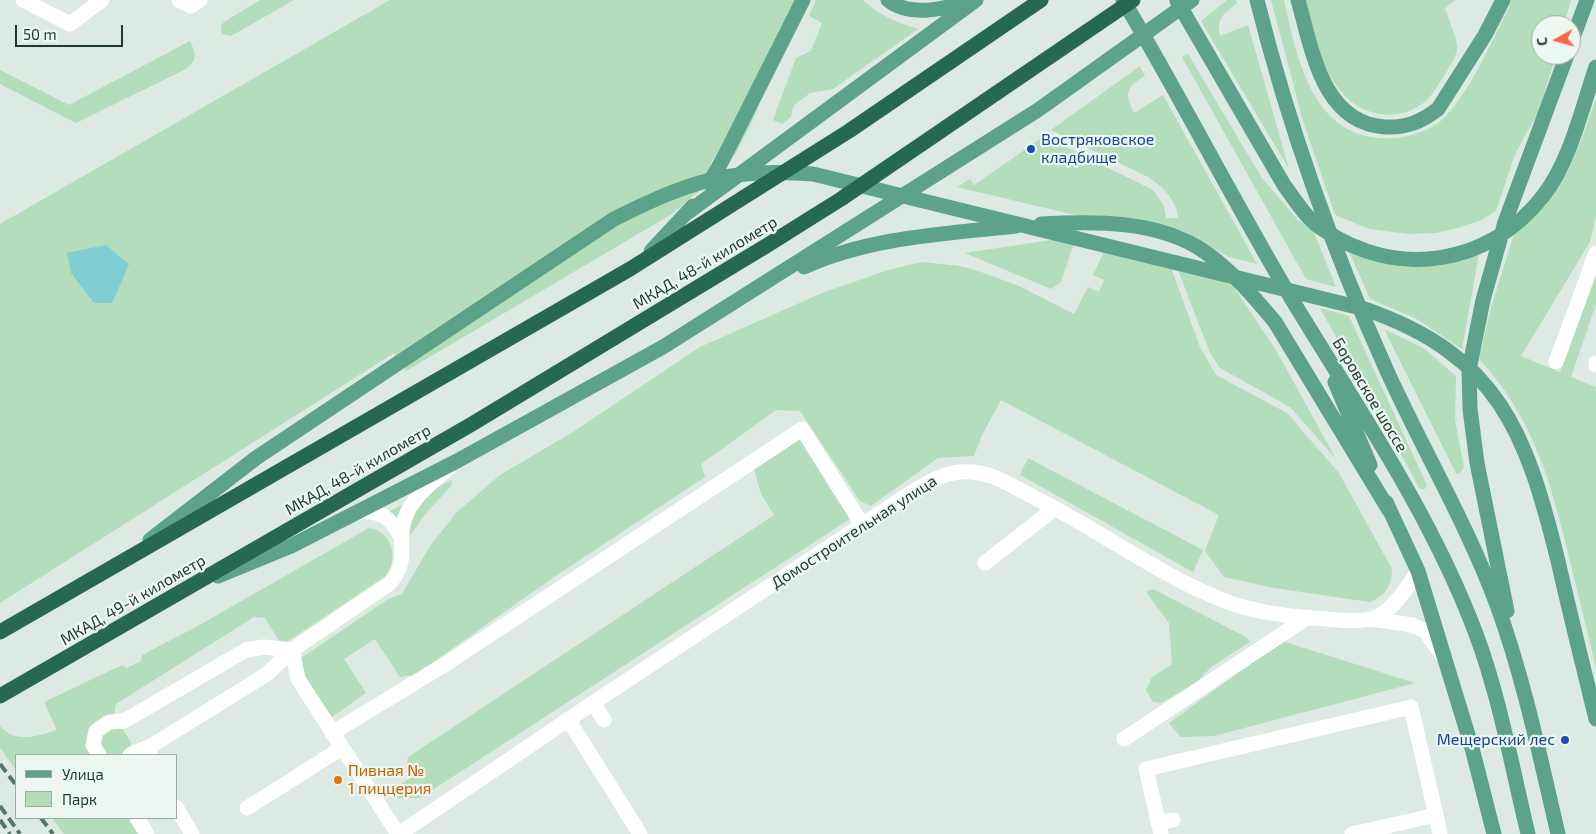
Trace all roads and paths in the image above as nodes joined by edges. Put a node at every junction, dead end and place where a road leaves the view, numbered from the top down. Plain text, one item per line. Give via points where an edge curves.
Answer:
1 (25, 0) edge
2 (102, 0) edge
3 (179, 0) edge
4 (200, 0) edge
5 (804, 0) edge
6 (888, 0) edge
7 (968, 0) edge
8 (976, 0) edge
9 (1041, 0) edge
10 (1123, 0) edge
11 (1133, 0) edge
12 (1176, 0) edge
13 (1192, 0) edge
14 (1257, 0) edge
15 (1298, 0) edge
16 (1502, 0) edge
17 (1587, 0) edge
18 (1581, 16) edge
19 (1563, 65) edge
20 (1596, 67) edge
21 (688, 213) junction
22 (1596, 253) edge
23 (630, 269) junction
24 (759, 288) junction
25 (1319, 344) junction
26 (1556, 362) dead end
27 (457, 461) junction
28 (1056, 508) junction
29 (1390, 510) junction
30 (356, 512) junction
31 (863, 526) junction
32 (282, 534) joint
33 (402, 539) junction
34 (127, 558) junction
35 (985, 563) dead end
36 (1418, 571) junction
37 (194, 586) junction
38 (1308, 618) junction
39 (1372, 619) junction
40 (0, 632) edge
41 (292, 650) junction
42 (1444, 657) junction
43 (1521, 681) junction
44 (0, 696) edge
45 (592, 702) junction
46 (1596, 719) edge
47 (568, 720) junction
48 (604, 720) dead end
49 (332, 734) junction
50 (1124, 739) dead end
51 (342, 748) junction
52 (96, 750) edge
53 (151, 751) edge
54 (135, 754) edge
55 (247, 808) dead end
56 (178, 811) edge
57 (1436, 815) junction
58 (138, 819) edge
59 (1174, 820) dead end
60 (417, 829) edge
61 (1160, 829) edge
62 (147, 834) edge
63 (192, 834) edge
64 (399, 834) edge
65 (640, 834) edge
66 (1352, 834) edge
67 (1440, 834) edge
68 (1494, 834) edge
69 (1528, 834) edge
70 (1558, 834) edge

1 - 2 street via 70,24
3 - 4 street via 191,6
5 - 21 main road via 722,161
6 - 7 main road via 913,9 937,10
8 - 21 main road
9 - 23 highway, МКАД, 48-й километр via 849,131
10 - 25 main road, Боровское шоссе
11 - 32 highway, МКАД, 48-й километр via 841,200 552,376
12 - 20 main road via 1284,185 1302,209 1322,230 1356,248 1395,259 1433,260 1462,254 1494,239 1519,221 1543,196 1561,167
13 - 24 main road via 1038,110
14 - 43 main road, Боровское шоссе via 1291,124 1340,260 1388,372 1473,546 1497,606
15 - 16 main road via 1318,69 1342,110 1359,121 1393,127 1412,125 1438,109
17 - 18 main road
19 - 43 main road via 1505,222 1468,370 1477,463
21 - 23 main road
22 - 26 street
23 - 34 highway, МКАД, 48-й километр
24 - 27 main road via 664,347
24 - 29 main road via 817,261 895,240 1059,223 1098,223 1162,232 1204,252 1256,298 1292,348
25 - 29 main road
25 - 69 main road, Боровское шоссе via 1363,412 1440,551 1476,635 1496,700
27 - 30 main road
27 - 33 street via 434,480 410,507
28 - 31 street, Домостроительная улица via 989,476 954,471 936,478
28 - 35 street
28 - 38 street, Домостроительная улица via 1166,572 1229,603
29 - 36 main road
30 - 33 street via 371,511 382,515 391,521
30 - 37 main road via 291,546
31 - 45 street, Домостроительная улица
31 - 49 street via 802,429 444,665
32 - 37 highway, МКАД, 49-й километр
33 - 41 street via 400,572 390,583
34 - 40 highway
34 - 46 main road via 256,458 614,219 654,198 691,184 752,172 788,172 841,179 1383,315 1420,332 1460,359 1491,392 1516,430 1531,464
36 - 39 street via 1402,596
36 - 42 main road
37 - 44 highway, МКАД, 49-й километр
38 - 39 street, Домостроительная улица
38 - 50 street
39 - 42 street, Домостроительная улица via 1412,625 1424,631
41 - 49 street via 298,679
41 - 52 street via 246,650 124,721 109,722 96,731
41 - 53 street via 267,674
42 - 68 main road
43 - 70 main road, Боровское шоссе
45 - 47 street, Домостроительная улица
45 - 48 street
47 - 60 street, Домостроительная улица
47 - 65 street
49 - 51 street
51 - 55 street
51 - 64 street
53 - 54 street
56 - 63 street
57 - 61 street via 1411,707 1146,768
57 - 66 street
57 - 67 street
58 - 62 street
59 - 61 street
60 - 64 street, Домостроительная улица

